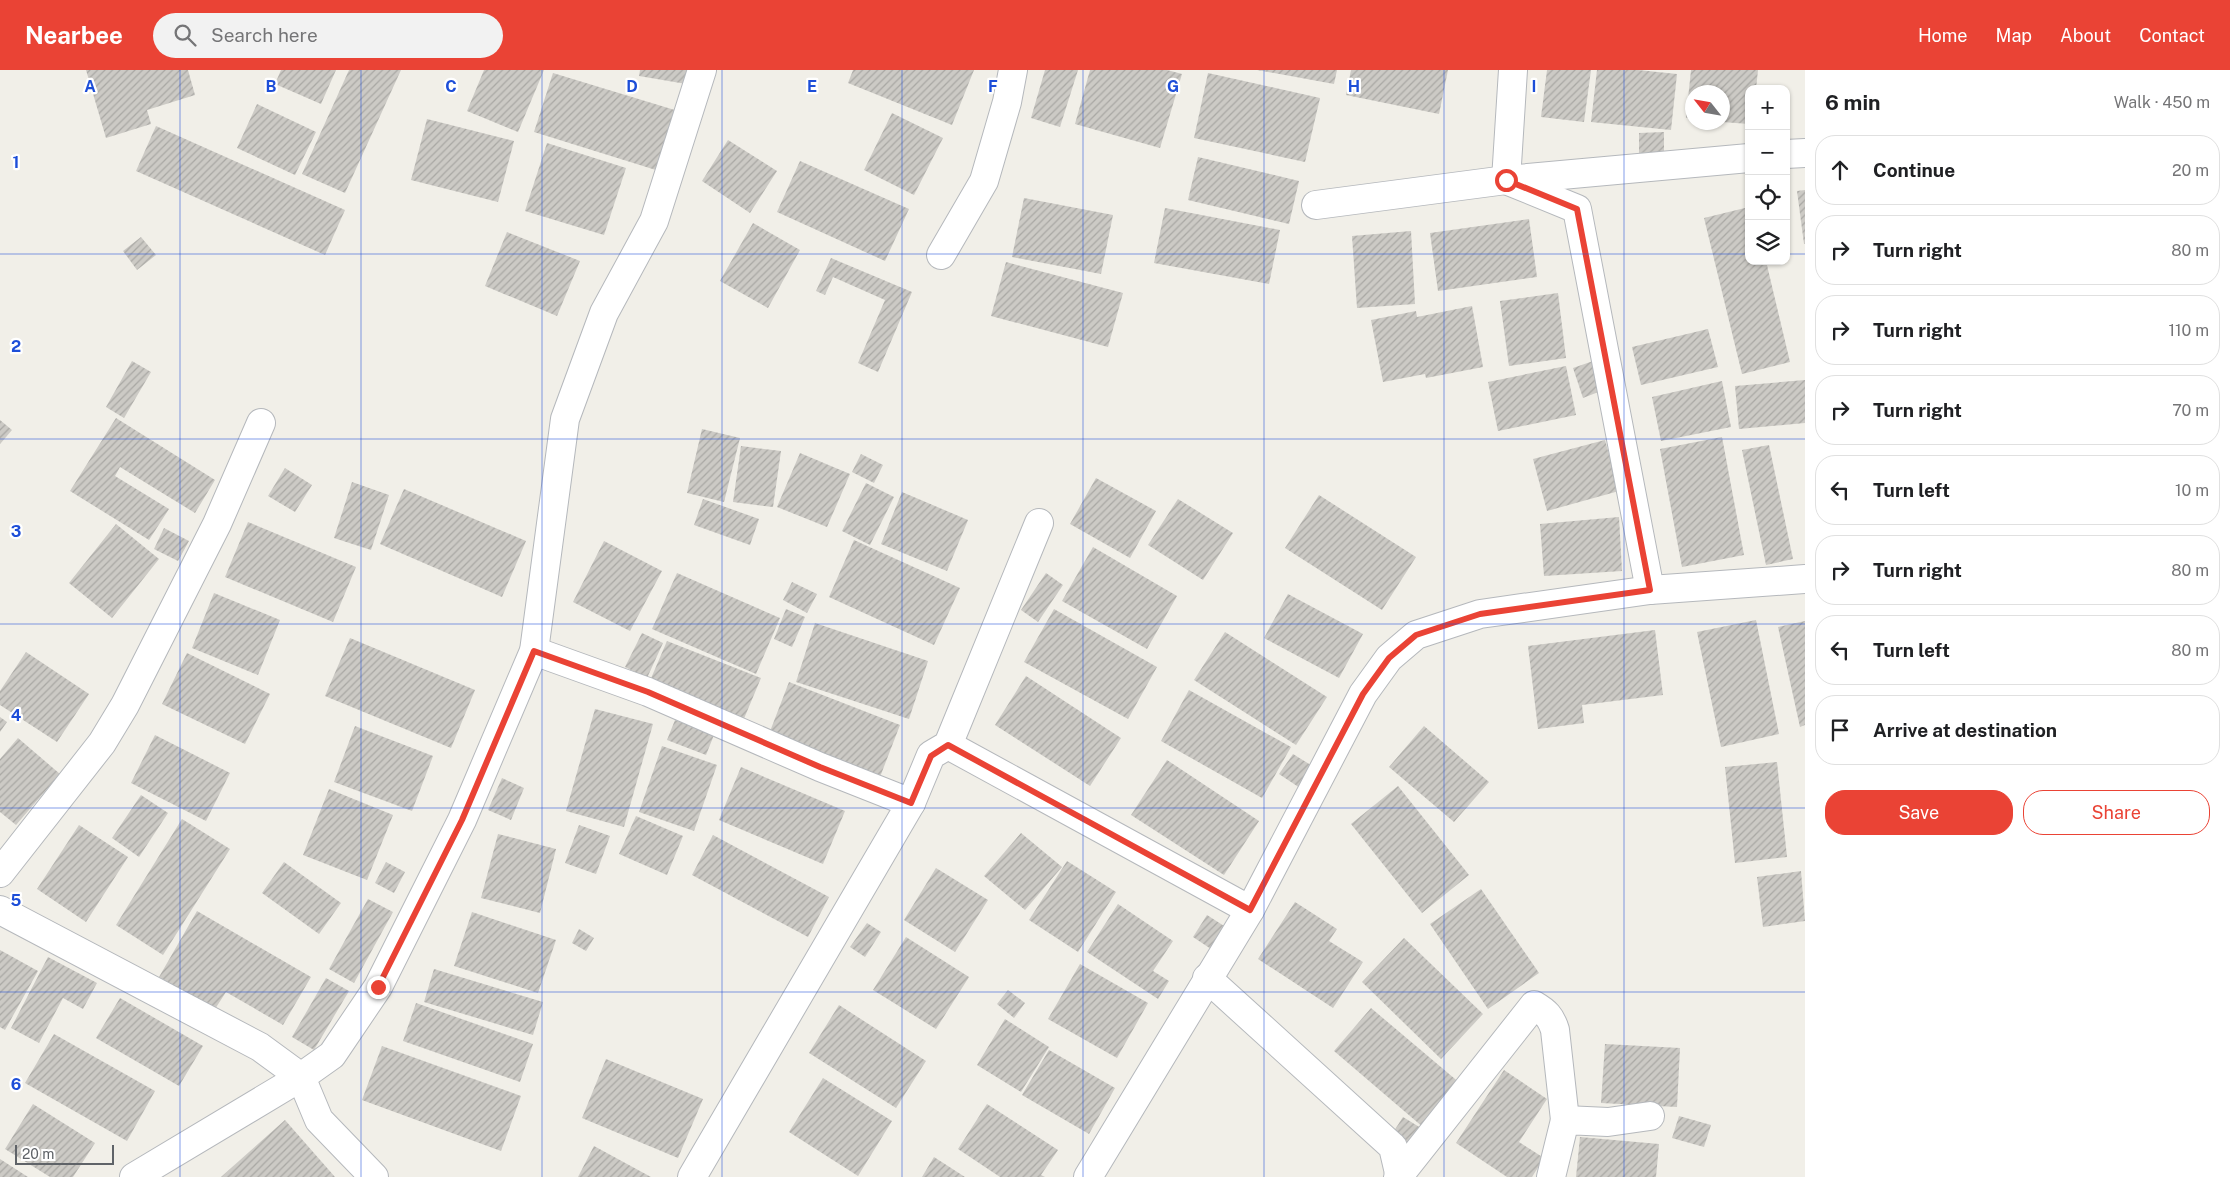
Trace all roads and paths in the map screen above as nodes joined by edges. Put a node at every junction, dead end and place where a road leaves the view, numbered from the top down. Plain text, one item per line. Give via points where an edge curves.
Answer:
1 (702, 70) edge
2 (1012, 70) edge
3 (1513, 70) edge
4 (1805, 153) edge
5 (1790, 154) edge
6 (1745, 158) edge
7 (1506, 180) junction
8 (1316, 205) dead end
9 (941, 255) dead end
10 (262, 423) dead end
11 (1039, 523) dead end
12 (1805, 578) edge
13 (1650, 590) junction
14 (534, 651) junction
15 (948, 745) junction
16 (911, 803) junction
17 (0, 872) edge
18 (0, 910) edge
19 (1250, 910) junction
20 (1207, 978) junction
21 (300, 1076) junction
22 (1650, 1116) dead end
23 (1565, 1120) junction
24 (1399, 1176) edge
25 (134, 1177) edge
26 (374, 1177) edge
27 (692, 1177) edge
28 (1088, 1177) edge
29 (1551, 1177) edge

1 - 14 street via 654,221 604,313 565,419
2 - 9 street via 1008,102 984,181
3 - 7 street
4 - 5 street
6 - 7 street
7 - 8 street
7 - 13 street via 1577,209
10 - 17 street via 217,524 125,705 102,743
11 - 15 street
12 - 13 street
13 - 19 street via 1480,614 1416,635 1389,658 1363,694
14 - 16 street via 648,692
14 - 21 street via 462,820 378,987 332,1055
15 - 16 street via 931,756
15 - 19 street
16 - 27 street
18 - 21 street via 260,1047
19 - 20 street
20 - 24 street via 1393,1147
20 - 28 street
21 - 25 street
21 - 26 street via 319,1120
22 - 23 street via 1608,1122
23 - 24 street via 1555,1030 1546,1012 1534,1005
23 - 29 street

